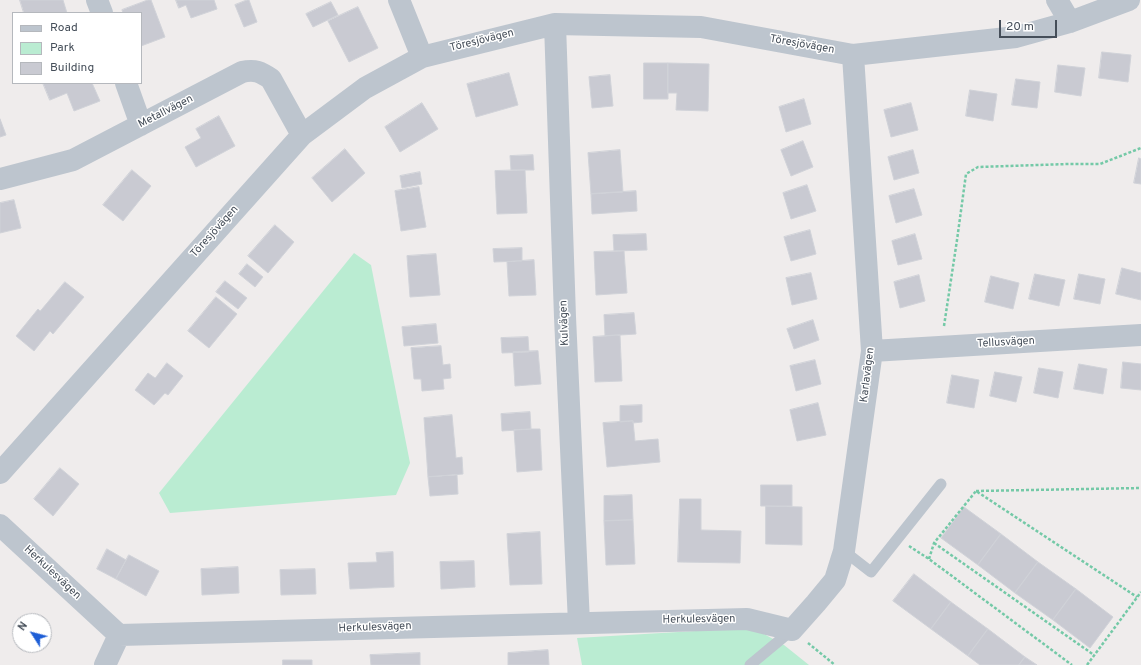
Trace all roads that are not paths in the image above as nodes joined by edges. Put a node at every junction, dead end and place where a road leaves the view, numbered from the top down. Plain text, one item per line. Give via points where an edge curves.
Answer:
1 (97, 0) edge
2 (399, 0) edge
3 (1057, 0) edge
4 (1129, 0) edge
5 (102, 12) edge
6 (1070, 22) junction
7 (556, 24) junction
8 (853, 55) junction
9 (422, 57) junction
10 (126, 84) edge
11 (141, 125) junction
12 (302, 135) junction
13 (0, 179) edge
14 (1141, 335) edge
15 (872, 351) junction
16 (0, 472) edge
17 (940, 484) dead end
18 (0, 525) edge
19 (844, 551) junction
20 (579, 623) junction
21 (792, 630) junction
22 (119, 636) junction
23 (105, 665) edge
24 (750, 665) edge

1 - 5 street
2 - 9 street
3 - 6 street
4 - 6 street, Töresjövägen
6 - 8 street, Töresjövägen via 1016,37
7 - 8 street, Töresjövägen via 701,27
7 - 9 street, Töresjövägen
7 - 20 street, Kulvägen via 565,318
8 - 15 street, Karlavägen
9 - 12 street, Töresjövägen via 365,88
10 - 11 street
11 - 12 street, Metallvägen via 249,70 263,73 271,79
11 - 13 street, Metallvägen via 74,160
12 - 16 street, Töresjövägen
14 - 15 street, Tellusvägen
15 - 19 street, Karlavägen
17 - 19 lane via 871,572
18 - 22 street, Herkulesvägen
19 - 21 street, Karlavägen via 835,580
20 - 21 street, Herkulesvägen via 747,619
20 - 22 street, Herkulesvägen
21 - 24 lane
22 - 23 street

